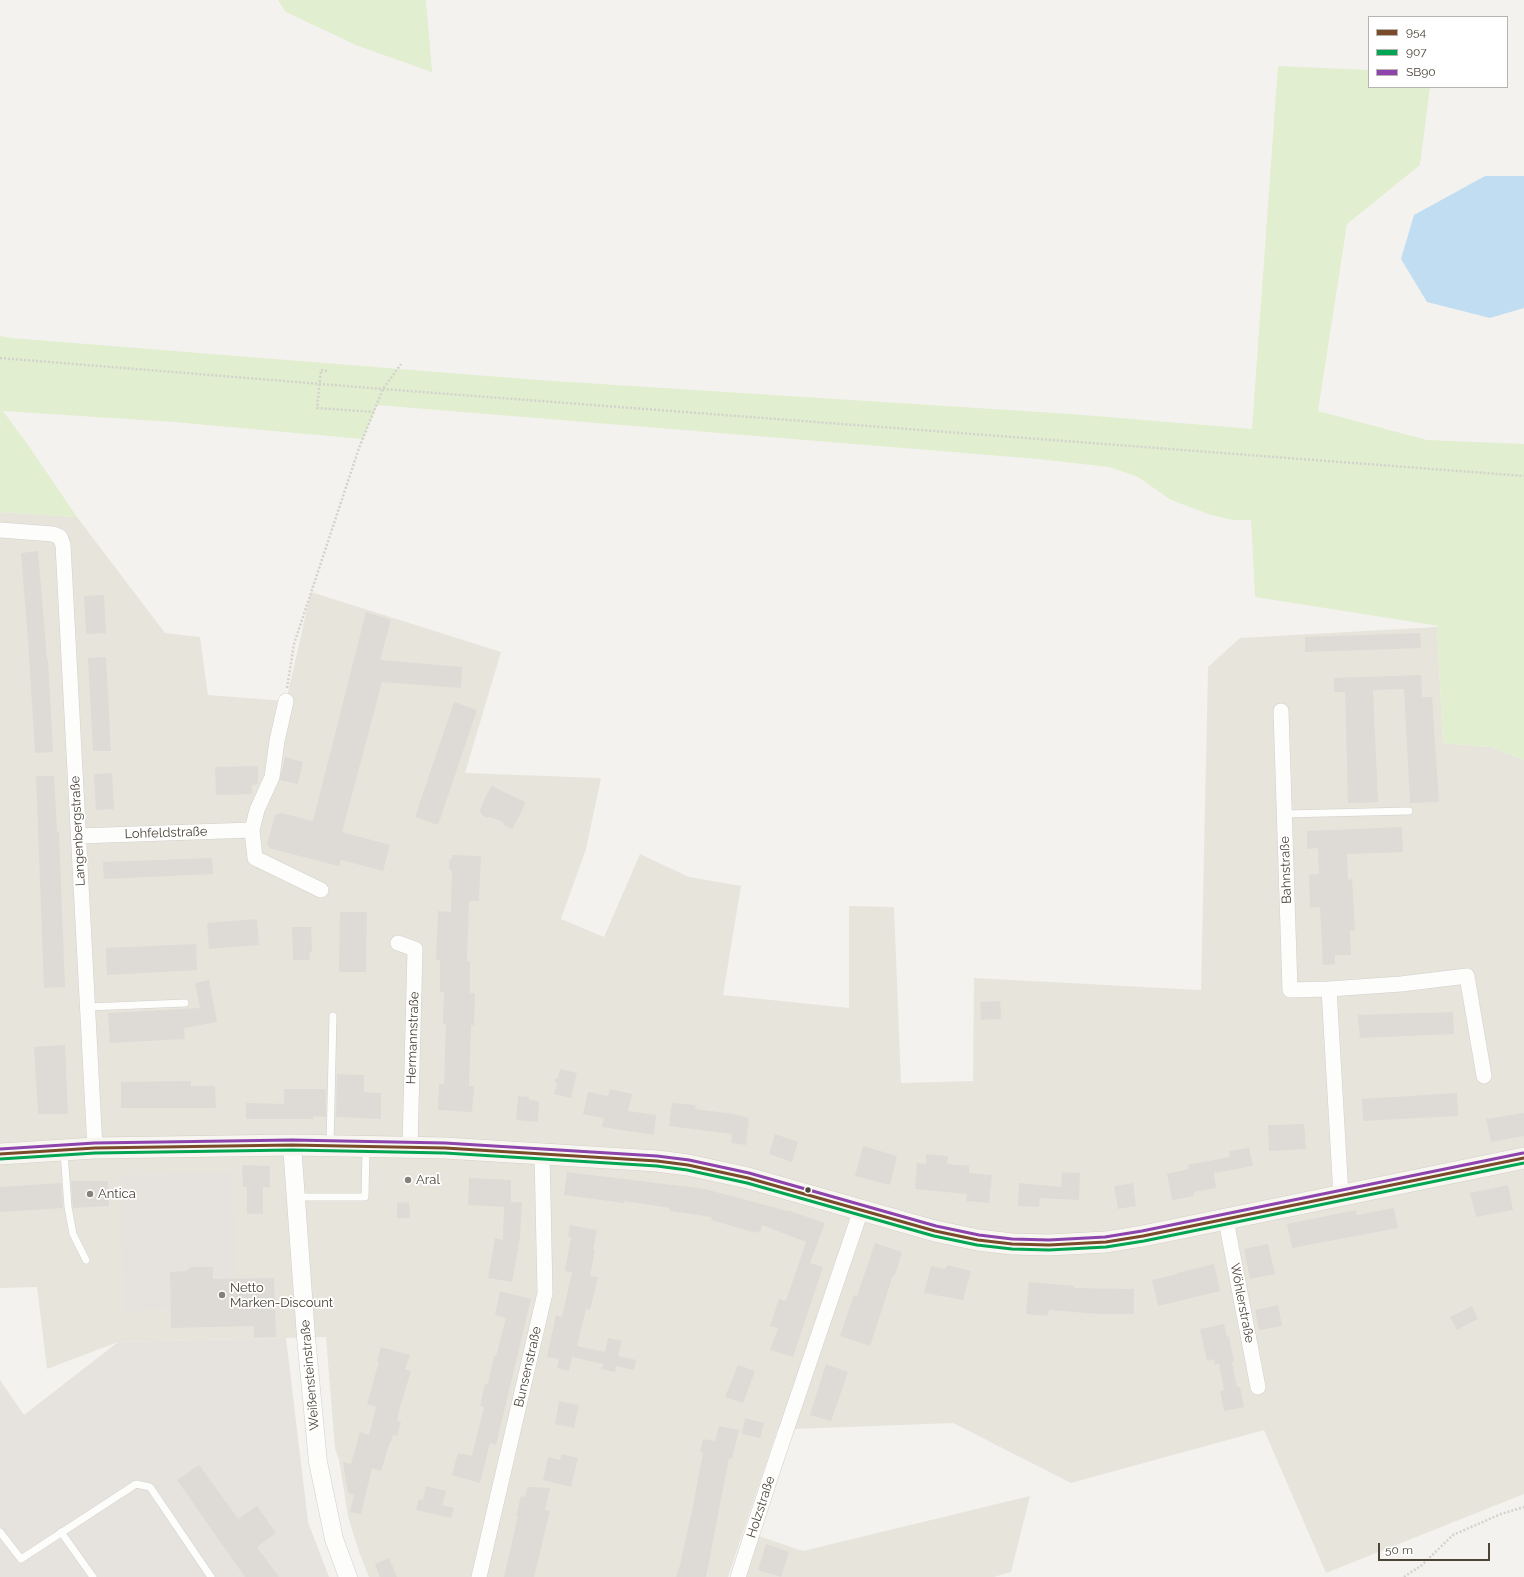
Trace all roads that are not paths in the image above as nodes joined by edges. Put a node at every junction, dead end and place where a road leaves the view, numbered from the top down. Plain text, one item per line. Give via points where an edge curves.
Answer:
1 (0, 530) edge
2 (286, 701) road end
3 (1281, 711) dead end
4 (1409, 811) dead end
5 (1284, 814) junction
6 (252, 830) junction
7 (79, 836) junction
8 (321, 890) dead end
9 (398, 943) dead end
10 (1329, 989) junction
11 (185, 1003) dead end
12 (88, 1007) junction
13 (333, 1016) dead end
14 (1484, 1076) dead end
15 (292, 1145) junction
16 (330, 1145) junction
17 (366, 1146) junction
18 (410, 1147) junction
19 (95, 1148) junction
20 (64, 1150) junction
21 (0, 1154) edge
22 (542, 1154) junction
23 (1524, 1158) edge
24 (1341, 1196) junction
25 (295, 1197) junction
26 (861, 1210) junction
27 (1226, 1220) junction
28 (86, 1260) dead end
29 (1258, 1387) dead end
30 (0, 1532) edge
31 (61, 1532) junction
32 (93, 1577) edge
33 (211, 1577) edge
34 (348, 1577) edge
35 (479, 1577) edge
36 (738, 1577) edge

1 - 7 street, Langenbergstraße via 57,535 63,545
2 - 6 street via 276,741 272,777 257,810
3 - 5 street, Bahnstraße
4 - 5 lane
5 - 10 street, Bahnstraße via 1290,990
6 - 7 street, Lohfeldstraße
6 - 8 street via 255,858
7 - 12 street, Langenbergstraße
9 - 18 street, Hermannstraße via 415,949
10 - 14 street, Bahnstraße via 1467,976
10 - 24 street
11 - 12 lane
12 - 19 street, Langenbergstraße
13 - 16 lane
15 - 16 main road
15 - 19 main road
15 - 25 street, Weißensteinstraße
16 - 17 main road
17 - 18 main road
17 - 25 lane via 365,1197
18 - 22 main road
19 - 20 main road
20 - 21 main road
20 - 28 lane via 68,1207 73,1234
22 - 26 main road via 688,1165 778,1185
22 - 35 street, Bunsenstraße via 545,1293
23 - 24 main road
24 - 27 main road
25 - 34 street, Weißensteinstraße via 318,1462 334,1539
26 - 27 main road via 978,1240 1031,1245 1106,1242
26 - 36 street, Holzstraße
27 - 29 street, Wöhlerstraße
30 - 31 lane via 21,1559
31 - 32 lane
31 - 33 lane via 136,1484 150,1487

